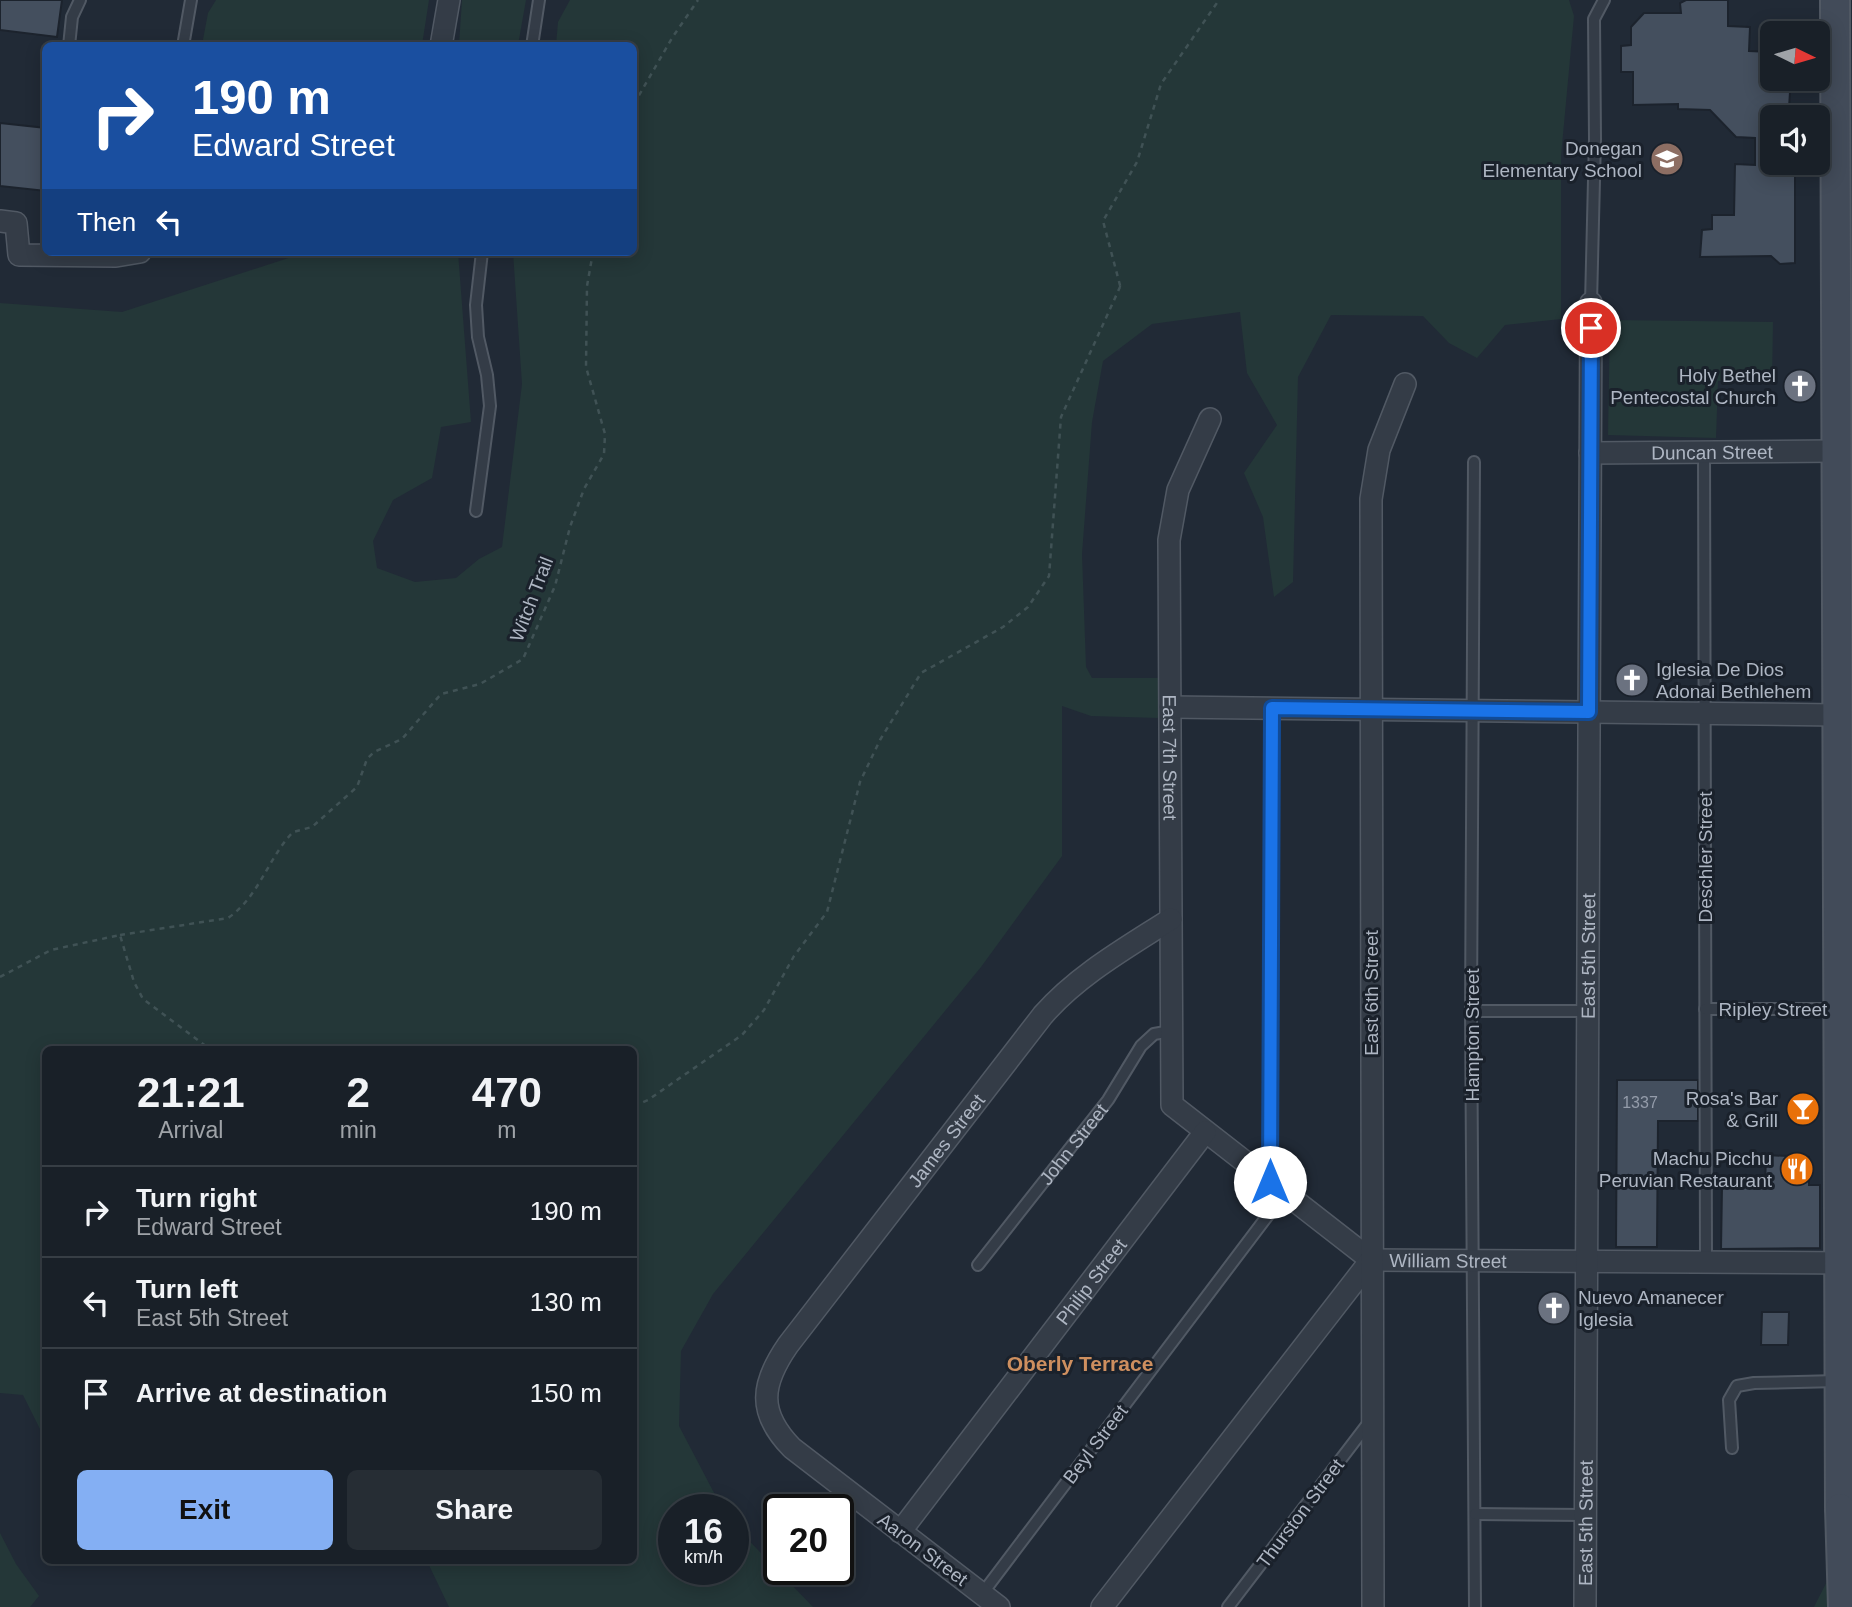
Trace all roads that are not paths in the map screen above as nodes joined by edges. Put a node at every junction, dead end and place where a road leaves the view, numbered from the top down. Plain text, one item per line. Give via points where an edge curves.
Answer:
1 (80, 0) edge
2 (191, 0) edge
3 (449, 0) edge
4 (539, 0) edge
5 (1604, 0) edge
6 (1835, 0) edge
7 (69, 42) edge
8 (184, 42) edge
9 (442, 42) edge
10 (533, 42) edge
11 (1843, 170) edge
12 (0, 221) edge
13 (42, 255) edge
14 (482, 256) edge
15 (1591, 303) joint
16 (1405, 384) dead end
17 (1210, 419) dead end
18 (1835, 451) junction
19 (1704, 452) junction
20 (1590, 453) junction
21 (1474, 462) dead end
22 (475, 512) dead end
23 (1170, 707) junction
24 (1272, 708) junction
25 (1371, 709) junction
26 (1472, 711) junction
27 (1589, 712) junction
28 (1705, 713) junction
29 (1837, 715) junction
30 (1171, 919) junction
31 (1706, 1009) junction
32 (1840, 1009) junction
33 (1471, 1011) junction
34 (1588, 1011) junction
35 (1171, 1031) junction
36 (1205, 1132) junction
37 (1277, 1188) junction
38 (1371, 1260) junction
39 (1473, 1261) junction
40 (1587, 1261) junction
41 (1706, 1262) junction
42 (1846, 1263) edge
43 (978, 1265) dead end
44 (1838, 1381) junction
45 (766, 1400) joint
46 (1371, 1419) junction
47 (1731, 1448) dead end
48 (1475, 1514) junction
49 (1585, 1515) junction
50 (900, 1532) junction
51 (982, 1594) junction
52 (999, 1607) edge
53 (1102, 1607) edge
54 (1228, 1607) edge
55 (1373, 1607) edge
56 (1475, 1607) edge
57 (1585, 1607) edge
58 (1843, 1607) edge

1 - 7 lane via 72,17
2 - 8 lane
3 - 9 street
4 - 10 lane
5 - 15 lane via 1594,19
6 - 11 main road
11 - 18 main road
12 - 13 street via 16,223 19,255
14 - 22 lane via 476,305 490,406
15 - 20 street, East 5th Street
16 - 25 street, East 6th Street via 1382,441 1372,483
17 - 23 street, East 7th Street via 1185,472 1170,523
18 - 19 street, Duncan Street
18 - 29 main road
19 - 20 street, Duncan Street
19 - 28 lane, Deschler Street
20 - 27 street, East 5th Street
21 - 26 lane, Hampton Street
23 - 24 street
23 - 30 street, East 7th Street
24 - 25 street
24 - 37 lane
25 - 26 street
25 - 38 street, East 6th Street
26 - 27 street
26 - 33 lane, Hampton Street
27 - 28 street
27 - 34 street, East 5th Street
28 - 29 street
28 - 31 lane, Deschler Street
29 - 32 main road
30 - 35 street, East 7th Street
30 - 45 street, James Street via 1075,984 1043,1015 788,1345 772,1369
31 - 32 lane, Ripley Street
31 - 41 lane, Deschler Street
32 - 42 main road
33 - 34 lane
33 - 39 lane, Hampton Street
34 - 40 street, East 5th Street
35 - 36 street, East 7th Street via 1172,1105
35 - 43 lane, John Street via 1154,1034 1141,1046 1108,1100
36 - 37 street
36 - 50 street, Philip Street
37 - 38 street
37 - 51 lane, Beyl Street
38 - 39 street, William Street
38 - 46 street, East 6th Street
38 - 53 street, William Street
39 - 40 street, William Street
39 - 48 lane, Hampton Street
40 - 41 street, William Street
40 - 49 street, East 5th Street
41 - 42 street, William Street
42 - 44 main road
44 - 47 lane via 1737,1386 1729,1400
44 - 58 main road, bridge
45 - 50 street, Aaron Street via 774,1428 792,1448
46 - 54 lane, Thurston Street
46 - 55 street, East 6th Street
48 - 49 lane
48 - 56 lane, Hampton Street
49 - 57 street, East 5th Street
50 - 51 street, Aaron Street
51 - 52 street, Aaron Street

